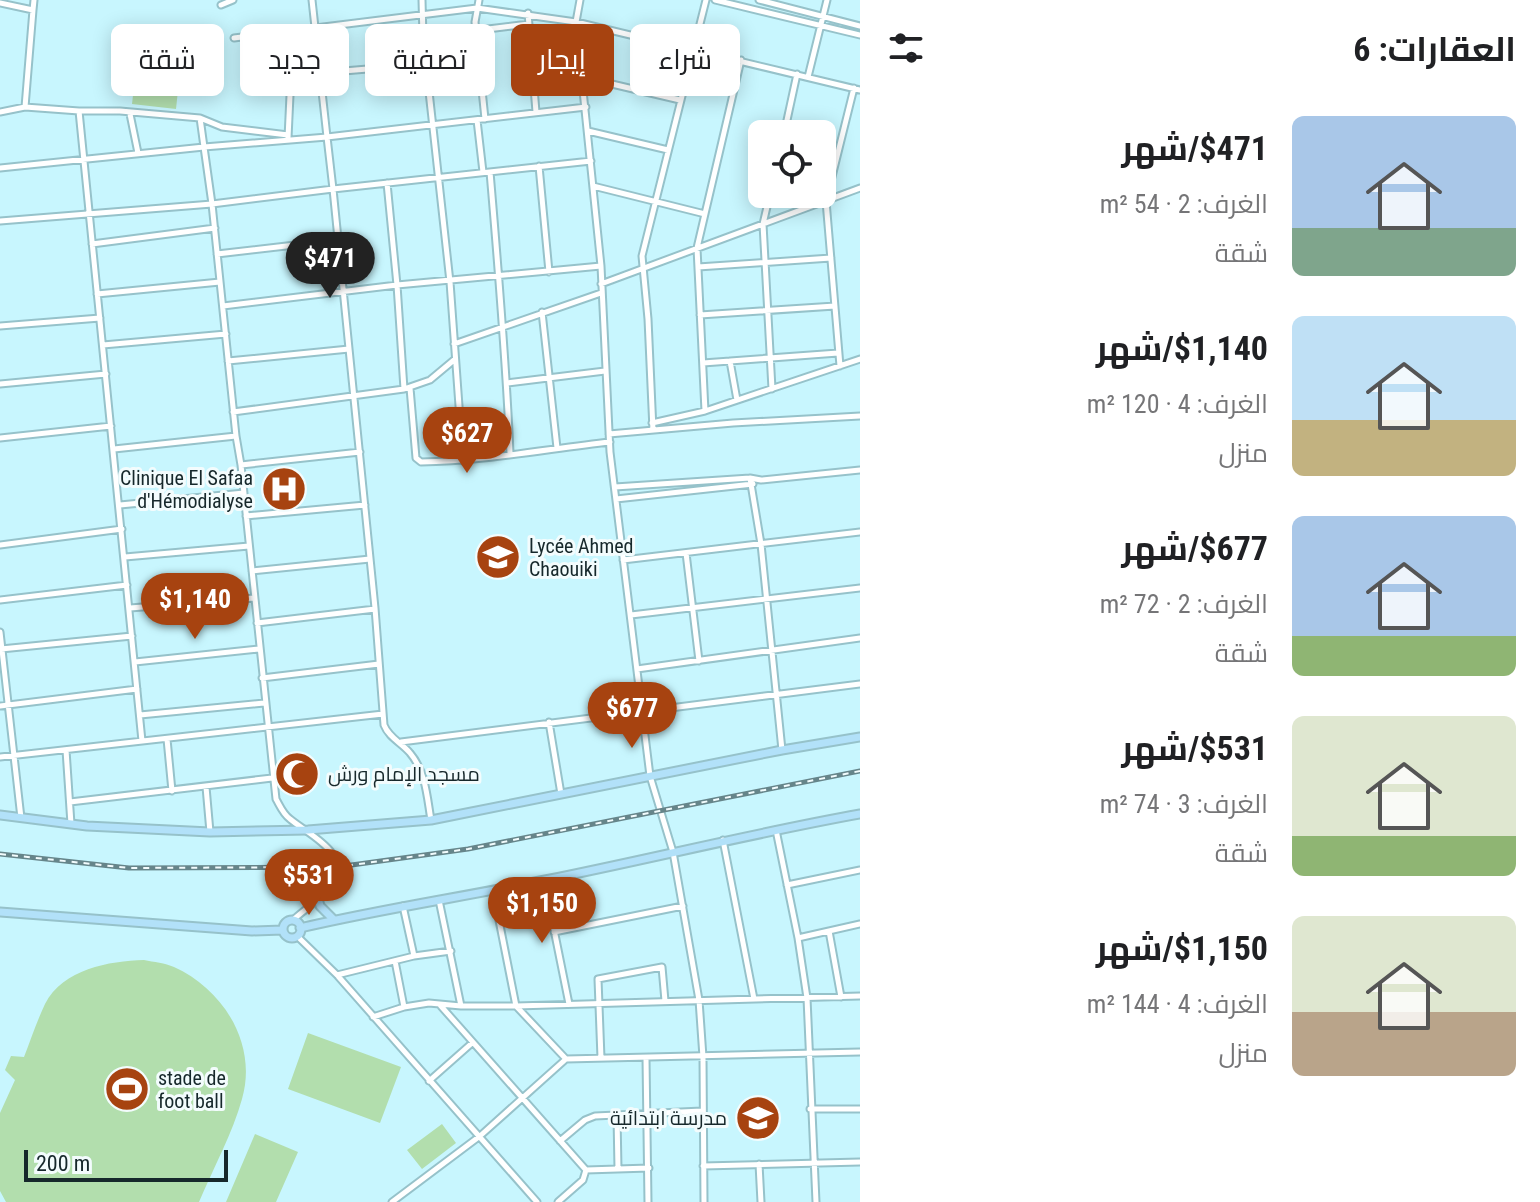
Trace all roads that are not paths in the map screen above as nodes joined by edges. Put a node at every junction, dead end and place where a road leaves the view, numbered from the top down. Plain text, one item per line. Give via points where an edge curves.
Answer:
1 (34, 0) edge
2 (233, 0) edge
3 (312, 0) edge
4 (422, 0) edge
5 (479, 0) edge
6 (580, 0) edge
7 (706, 0) edge
8 (715, 0) edge
9 (759, 0) edge
10 (827, 0) edge
11 (0, 3) edge
12 (221, 5) dead end
13 (477, 8) junction
14 (33, 10) junction
15 (528, 13) junction
16 (423, 14) junction
17 (823, 16) junction
18 (576, 22) junction
19 (315, 24) edge
20 (346, 24) edge
21 (423, 24) edge
22 (476, 24) edge
23 (529, 24) edge
24 (700, 24) edge
25 (820, 25) junction
26 (860, 26) edge
27 (630, 34) edge
28 (860, 35) edge
29 (240, 37) edge
30 (234, 38) dead end
31 (741, 60) joint
32 (797, 74) junction
33 (808, 77) junction
34 (614, 85) edge
35 (857, 89) edge
36 (290, 96) edge
37 (323, 96) edge
38 (431, 96) edge
39 (483, 96) edge
40 (535, 96) edge
41 (585, 96) edge
42 (681, 96) edge
43 (680, 100) junction
44 (25, 107) junction
45 (586, 107) junction
46 (79, 111) junction
47 (0, 112) edge
48 (536, 112) junction
49 (130, 114) junction
50 (200, 118) junction
51 (485, 119) junction
52 (477, 120) junction
53 (787, 120) edge
54 (434, 125) junction
55 (588, 131) junction
56 (288, 137) junction
57 (327, 137) junction
58 (204, 147) junction
59 (668, 150) junction
60 (138, 153) junction
61 (82, 159) junction
62 (591, 161) junction
63 (836, 165) edge
64 (539, 166) junction
65 (0, 168) edge
66 (486, 172) junction
67 (438, 177) junction
68 (387, 183) junction
69 (593, 186) junction
70 (860, 188) edge
71 (333, 189) junction
72 (836, 197) edge
73 (655, 201) junction
74 (212, 204) junction
75 (767, 208) edge
76 (807, 208) edge
77 (827, 208) edge
78 (705, 214) junction
79 (88, 215) junction
80 (0, 221) edge
81 (763, 224) junction
82 (215, 228) junction
83 (338, 240) junction
84 (92, 244) junction
85 (697, 248) junction
86 (217, 254) junction
87 (831, 258) junction
88 (765, 263) junction
89 (601, 266) junction
90 (698, 267) junction
91 (642, 269) junction
92 (549, 272) junction
93 (498, 277) junction
94 (220, 282) junction
95 (450, 282) junction
96 (601, 284) junction
97 (397, 285) junction
98 (344, 292) junction
99 (601, 293) junction
100 (97, 294) junction
101 (223, 306) junction
102 (835, 306) junction
103 (768, 311) junction
104 (542, 312) junction
105 (700, 315) junction
106 (100, 318) junction
107 (0, 326) edge
108 (500, 326) junction
109 (226, 334) junction
110 (454, 344) junction
111 (103, 345) junction
112 (349, 349) junction
113 (838, 353) junction
114 (455, 359) junction
115 (770, 359) junction
116 (860, 359) edge
117 (228, 361) junction
118 (730, 361) junction
119 (703, 363) junction
120 (840, 366) junction
121 (606, 371) junction
122 (106, 374) junction
123 (549, 379) junction
124 (507, 383) junction
125 (0, 384) edge
126 (407, 388) junction
127 (772, 389) junction
128 (354, 396) junction
129 (737, 400) junction
130 (705, 411) junction
131 (233, 412) junction
132 (860, 416) edge
133 (111, 426) junction
134 (653, 426) junction
135 (609, 434) junction
136 (236, 436) junction
137 (0, 438) edge
138 (610, 442) junction
139 (557, 448) junction
140 (114, 449) junction
141 (360, 452) junction
142 (510, 453) junction
143 (463, 461) junction
144 (241, 465) junction
145 (860, 470) edge
146 (750, 481) junction
147 (678, 483) junction
148 (615, 487) junction
149 (679, 492) junction
150 (244, 493) junction
151 (616, 499) junction
152 (120, 505) junction
153 (365, 505) junction
154 (246, 516) junction
155 (122, 529) junction
156 (860, 532) edge
157 (761, 544) junction
158 (0, 545) edge
159 (249, 546) junction
160 (686, 553) junction
161 (125, 557) junction
162 (370, 559) junction
163 (623, 560) junction
164 (252, 571) junction
165 (127, 585) junction
166 (860, 588) edge
167 (254, 598) junction
168 (0, 600) edge
169 (768, 600) junction
170 (130, 608) junction
171 (375, 608) junction
172 (693, 608) junction
173 (630, 615) junction
174 (257, 623) junction
175 (0, 632) edge
176 (132, 636) junction
177 (860, 638) edge
178 (1, 649) edge
179 (259, 649) junction
180 (774, 651) junction
181 (699, 661) junction
182 (135, 662) junction
183 (379, 664) junction
184 (637, 669) junction
185 (262, 678) junction
186 (860, 684) edge
187 (137, 689) junction
188 (779, 696) junction
189 (264, 703) junction
190 (8, 705) junction
191 (0, 706) edge
192 (642, 710) junction
193 (383, 714) junction
194 (140, 715) junction
195 (549, 722) junction
196 (267, 727) junction
197 (860, 737) edge
198 (167, 739) junction
199 (142, 741) junction
200 (399, 742) junction
201 (66, 750) junction
202 (782, 750) junction
203 (13, 756) junction
204 (0, 757) edge
205 (650, 776) junction
206 (272, 778) junction
207 (206, 787) junction
208 (172, 791) junction
209 (561, 794) junction
210 (70, 802) junction
211 (860, 814) edge
212 (0, 815) edge
213 (21, 819) junction
214 (431, 820) junction
215 (71, 824) junction
216 (775, 829) junction
217 (308, 830) junction
218 (210, 832) junction
219 (723, 840) junction
220 (673, 852) junction
221 (860, 870) edge
222 (544, 880) junction
223 (787, 885) junction
224 (493, 890) junction
225 (318, 898) junction
226 (439, 899) junction
227 (403, 905) junction
228 (683, 906) junction
229 (0, 912) edge
230 (293, 920) junction
231 (334, 920) junction
232 (860, 924) edge
233 (283, 930) junction
234 (829, 931) junction
235 (298, 932) junction
236 (554, 932) junction
237 (798, 938) junction
238 (451, 951) junction
239 (414, 956) junction
240 (395, 961) junction
241 (337, 975) junction
242 (860, 996) edge
243 (841, 997) junction
244 (807, 998) junction
245 (754, 999) junction
246 (699, 1000) junction
247 (665, 1001) junction
248 (601, 1003) junction
249 (439, 1004) junction
250 (569, 1004) junction
251 (461, 1006) junction
252 (516, 1006) junction
253 (404, 1007) junction
254 (373, 1017) junction
255 (472, 1043) junction
256 (860, 1052) edge
257 (808, 1054) junction
258 (703, 1057) junction
259 (601, 1058) junction
260 (646, 1058) junction
261 (566, 1059) junction
262 (429, 1081) junction
263 (522, 1099) junction
264 (810, 1109) junction
265 (860, 1109) edge
266 (702, 1111) junction
267 (647, 1115) junction
268 (617, 1116) junction
269 (480, 1136) junction
270 (560, 1141) junction
271 (860, 1162) edge
272 (759, 1164) junction
273 (814, 1164) junction
274 (703, 1166) junction
275 (649, 1168) junction
276 (618, 1169) junction
277 (586, 1170) junction
278 (392, 1202) edge
279 (537, 1202) edge
280 (558, 1202) edge
281 (648, 1202) edge
282 (704, 1202) edge
283 (761, 1202) edge
284 (816, 1202) edge

1 - 14 street
2 - 12 street
3 - 19 street
4 - 16 street
5 - 13 street
6 - 18 street
7 - 24 street
8 - 25 street
9 - 17 street
10 - 17 street
11 - 14 street
13 - 15 street
13 - 16 street
13 - 22 street
14 - 44 street
15 - 18 street
15 - 23 street
16 - 20 street
16 - 21 street
17 - 25 street
17 - 26 street
18 - 27 street
25 - 28 street
25 - 33 street
29 - 30 street
31 - 32 street
31 - 78 street
32 - 33 street
32 - 53 street
33 - 35 street
34 - 43 street
35 - 63 street
36 - 56 street
37 - 57 street
38 - 54 street
39 - 51 street
40 - 48 street
41 - 45 street
42 - 43 street
43 - 59 street
44 - 46 street
44 - 47 street
45 - 48 street
45 - 55 street
46 - 49 street
46 - 61 street
48 - 51 street
49 - 50 street
49 - 60 street
50 - 56 street via 222,127
50 - 58 street
51 - 52 street
52 - 54 street
52 - 66 street
54 - 57 street
54 - 67 street
55 - 59 street
55 - 62 street
56 - 57 street
56 - 58 street
57 - 71 street
58 - 60 street
58 - 74 street
59 - 73 street
60 - 61 street
61 - 65 street
61 - 79 street
62 - 64 street
62 - 69 street
64 - 66 street
64 - 92 street
66 - 67 street
66 - 93 street
67 - 68 street
67 - 95 street
68 - 71 street
68 - 97 street
69 - 73 street
69 - 89 street
70 - 72 street
71 - 74 street
71 - 83 street
73 - 78 street
73 - 91 street
74 - 79 street
74 - 82 street
75 - 81 street
76 - 81 street
77 - 87 street
78 - 85 street
79 - 80 street
79 - 84 street
81 - 85 street
81 - 88 street
82 - 84 street
82 - 86 street
83 - 86 street
83 - 98 street
84 - 100 street
85 - 90 street
85 - 91 street
86 - 94 street
87 - 88 street
87 - 102 street
88 - 90 street
88 - 103 street
89 - 92 street
89 - 96 street
90 - 105 street
91 - 96 street
91 - 134 street
92 - 93 street
93 - 95 street
93 - 108 street
94 - 100 street
94 - 101 street
95 - 97 street
95 - 110 street
96 - 99 street
97 - 98 street
97 - 126 street
98 - 101 street
98 - 112 street
99 - 104 street
99 - 121 street
100 - 106 street
101 - 109 street
102 - 103 street
102 - 113 street
103 - 105 street
103 - 115 street
104 - 108 street
104 - 123 street
105 - 119 street
106 - 107 street
106 - 111 street
108 - 110 street
108 - 124 street
109 - 111 street
109 - 117 street
110 - 114 street
111 - 122 street
112 - 117 street
112 - 128 street
113 - 115 street
113 - 120 street
114 - 126 street via 430,380
114 - 143 street
115 - 118 street
115 - 127 street
116 - 120 street
117 - 131 street
118 - 119 street
118 - 129 street
119 - 130 street
120 - 127 street
121 - 123 street
121 - 135 street
122 - 125 street
122 - 133 street
123 - 124 street
123 - 139 street
124 - 142 street
126 - 128 street
126 - 143 street via 417,460
127 - 129 street
128 - 131 street
128 - 141 street
129 - 130 street
130 - 134 street
131 - 136 street
132 - 134 street
133 - 137 street
133 - 140 street
134 - 135 street
135 - 138 street
136 - 140 street
136 - 144 street
138 - 139 street
138 - 148 street
139 - 142 street
140 - 152 street
141 - 144 street
141 - 153 street
142 - 143 street
144 - 150 street
145 - 146 street
146 - 147 street
146 - 149 street
146 - 157 street
147 - 148 street
147 - 149 street
148 - 151 street
149 - 151 street
150 - 152 street
150 - 154 street
151 - 163 street
152 - 155 street
153 - 154 street
153 - 162 street
154 - 159 street
155 - 158 street
155 - 161 street
156 - 157 street
157 - 160 street
157 - 169 street
159 - 161 street
159 - 164 street
160 - 163 street
160 - 172 street
161 - 165 street
162 - 164 street
162 - 171 street
163 - 173 street
164 - 167 street
165 - 168 street
165 - 170 street
166 - 169 street
167 - 170 street
167 - 174 street
169 - 172 street
169 - 180 street
170 - 176 street
171 - 174 street
171 - 183 street
172 - 173 street
172 - 181 street
173 - 184 street
174 - 179 street
175 - 178 street
176 - 178 street
176 - 182 street
177 - 180 street
178 - 190 street
179 - 182 street
179 - 185 street
180 - 181 street
180 - 188 street
181 - 184 street
182 - 187 street
183 - 185 street
183 - 193 street
184 - 192 street
185 - 189 street
186 - 188 street
187 - 190 street
187 - 194 street
188 - 192 street
188 - 202 street
189 - 194 street
189 - 196 street
190 - 191 street
190 - 203 street
192 - 195 street
192 - 205 street
193 - 196 street
193 - 200 street via 386,730
194 - 199 street
195 - 200 street
195 - 209 street
196 - 198 street
196 - 206 street
197 - 202 street
198 - 199 street
198 - 208 street
199 - 201 street
200 - 214 street via 419,766
201 - 203 street
201 - 210 street
202 - 205 street
203 - 204 street
203 - 213 street
205 - 209 street
205 - 220 street
206 - 207 street
206 - 217 street via 281,809
207 - 208 street
207 - 218 street
208 - 210 street
209 - 214 street
210 - 215 street
211 - 216 street
212 - 213 street
213 - 215 street
214 - 217 street
215 - 218 street
216 - 219 street
216 - 223 street
217 - 218 street
217 - 225 street via 328,847 337,867 333,883
219 - 220 street
219 - 245 street
220 - 222 street
220 - 228 street
221 - 223 street
222 - 224 street
222 - 236 street
223 - 237 street
224 - 226 street
224 - 252 street
225 - 230 street
225 - 231 street
226 - 227 street
226 - 238 street
227 - 231 street
227 - 239 street
228 - 236 street
228 - 246 street
229 - 233 street
230 - 233 street
230 - 235 street
231 - 235 street
232 - 234 street
233 - 235 street via 288,937
234 - 237 street
234 - 243 street
235 - 241 street
236 - 250 street
237 - 244 street
238 - 239 street
238 - 251 street
239 - 240 street
240 - 241 street
240 - 253 street
241 - 254 street
242 - 243 street
243 - 244 street
244 - 245 street
244 - 257 street
245 - 246 street
246 - 247 street
246 - 258 street
247 - 248 street
247 - 248 street via 662,967 598,979
248 - 250 street
248 - 259 street
249 - 251 street
249 - 253 street
249 - 255 street
250 - 252 street
251 - 252 street
252 - 261 street
253 - 254 street
254 - 262 street
255 - 262 street
255 - 263 street
256 - 257 street
257 - 258 street
257 - 264 street
258 - 260 street
258 - 266 street
259 - 260 street
259 - 261 street
260 - 267 street
261 - 263 street
262 - 269 street
263 - 269 street
263 - 270 street
264 - 265 street
264 - 273 street
266 - 267 street
266 - 274 street
267 - 268 street
267 - 275 street
268 - 270 street via 590,1117
268 - 276 street
269 - 278 street
269 - 279 street
270 - 277 street
271 - 273 street
272 - 273 street
272 - 274 street
272 - 283 street
273 - 284 street
274 - 282 street
275 - 276 street
275 - 281 street
276 - 277 street
277 - 280 street via 583,1180

